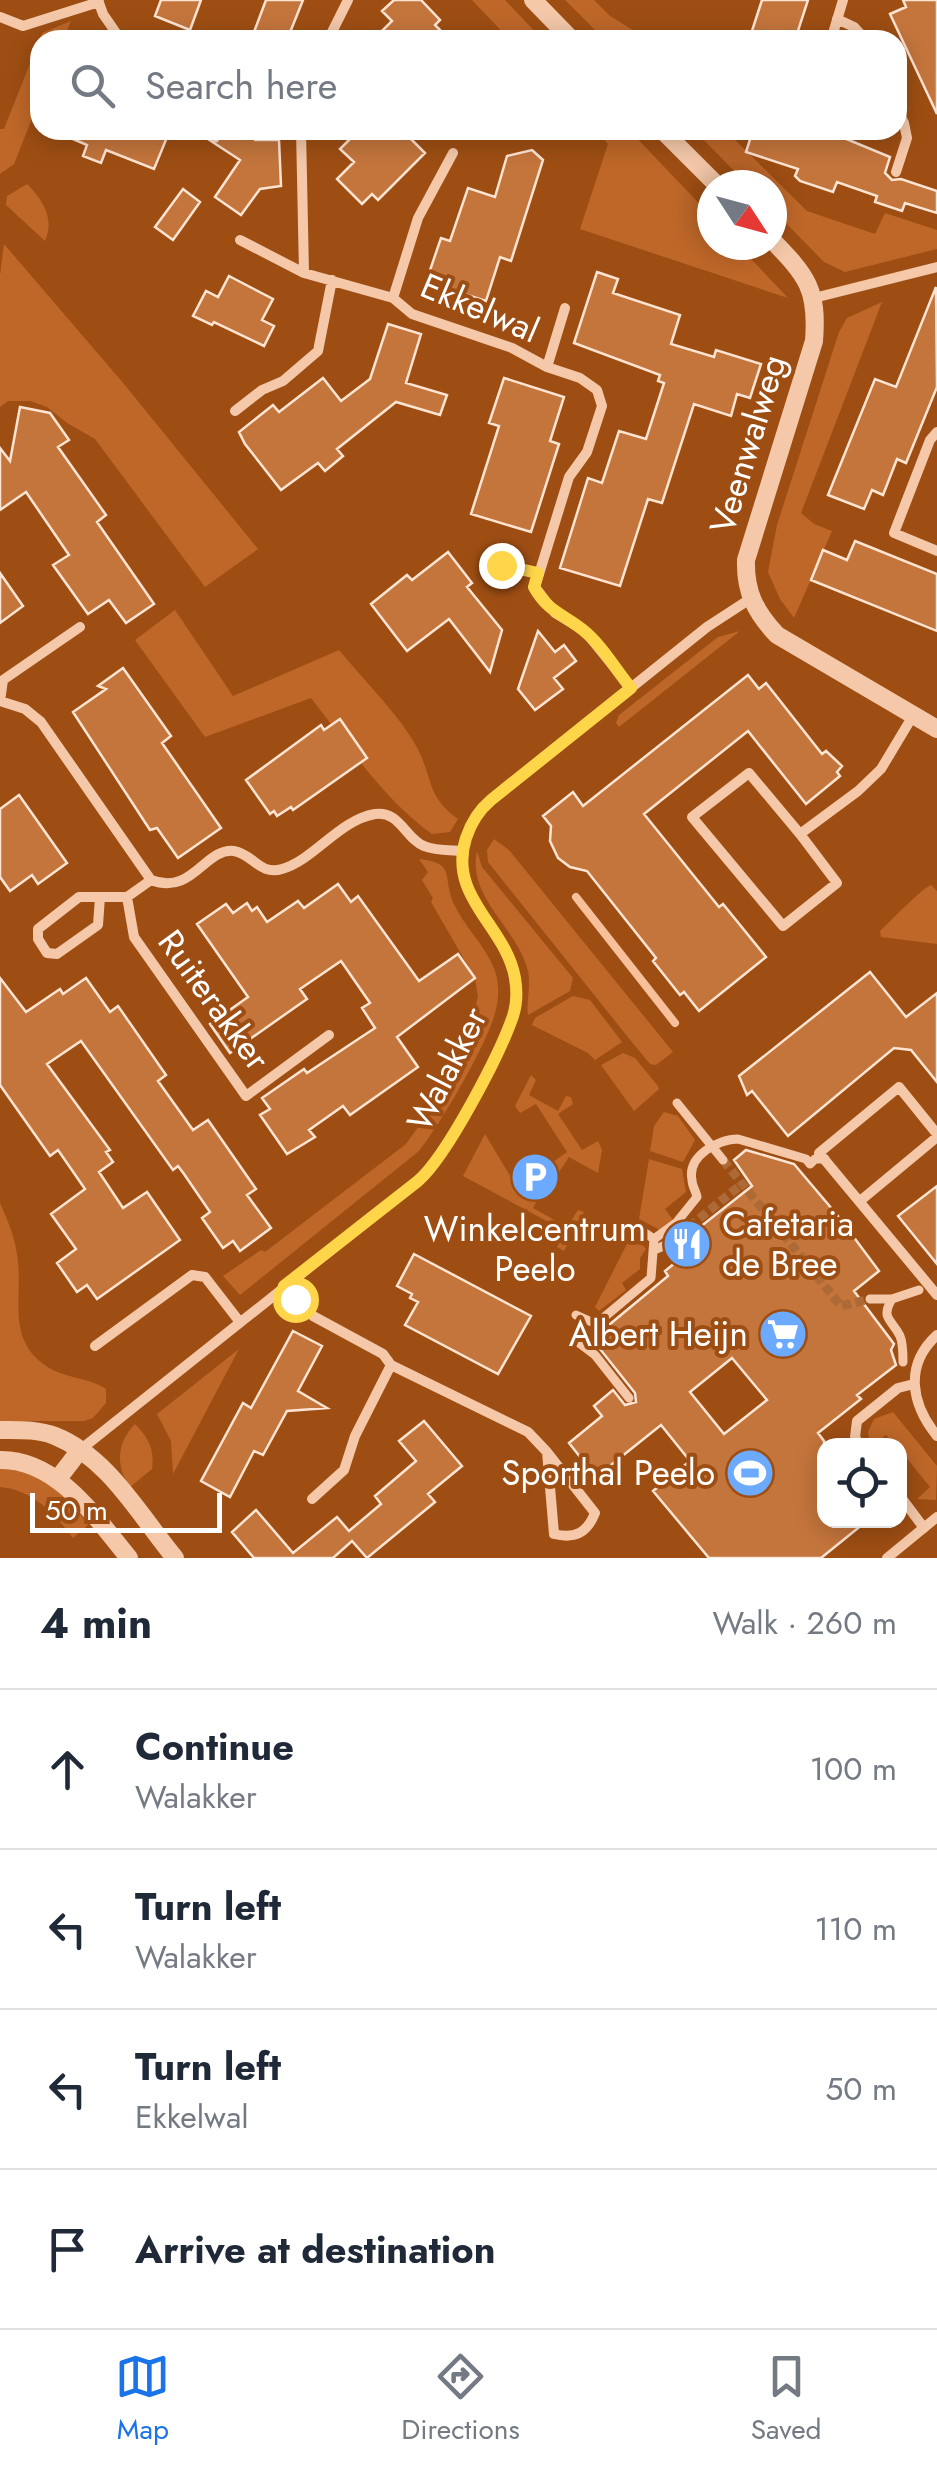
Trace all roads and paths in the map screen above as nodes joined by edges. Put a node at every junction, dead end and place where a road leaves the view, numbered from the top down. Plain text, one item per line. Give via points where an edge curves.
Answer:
1 (348, 0) edge
2 (532, 0) edge
3 (843, 0) edge
4 (99, 1) edge
5 (0, 17) edge
6 (838, 19) junction
7 (115, 30) edge
8 (333, 30) edge
9 (562, 30) edge
10 (834, 30) edge
11 (857, 30) edge
12 (907, 136) edge
13 (301, 140) edge
14 (672, 140) edge
15 (452, 153) dead end
16 (702, 170) edge
17 (896, 172) dead end
18 (240, 240) dead end
19 (787, 255) edge
20 (937, 267) edge
21 (304, 273) junction
22 (332, 280) junction
23 (393, 298) junction
24 (814, 298) junction
25 (565, 308) dead end
26 (547, 366) junction
27 (235, 411) dead end
28 (937, 432) edge
29 (937, 551) edge
30 (484, 560) dead end
31 (538, 573) junction
32 (750, 599) junction
33 (80, 626) dead end
34 (631, 688) junction
35 (0, 701) edge
36 (914, 714) junction
37 (937, 729) edge
38 (800, 834) junction
39 (463, 851) junction
40 (151, 880) junction
41 (127, 897) junction
42 (100, 898) junction
43 (330, 1035) dead end
44 (677, 1103) dead end
45 (937, 1136) edge
46 (711, 1146) junction
47 (825, 1159) junction
48 (723, 1160) tunnel mouth
49 (860, 1201) junction
50 (636, 1226) dead end
51 (654, 1238) junction
52 (668, 1244) tunnel mouth
53 (654, 1250) junction
54 (284, 1286) junction
55 (919, 1290) dead end
56 (937, 1295) edge
57 (870, 1298) tunnel mouth
58 (892, 1299) junction
59 (576, 1315) dead end
60 (239, 1322) junction
61 (937, 1335) edge
62 (575, 1340) dead end
63 (95, 1346) dead end
64 (903, 1362) dead end
65 (391, 1366) junction
66 (914, 1384) junction
67 (629, 1398) dead end
68 (0, 1430) edge
69 (937, 1436) edge
70 (856, 1438) edge
71 (80, 1450) junction
72 (547, 1452) junction
73 (0, 1460) edge
74 (56, 1480) junction
75 (312, 1499) dead end
76 (907, 1505) edge
77 (937, 1517) edge
78 (924, 1528) junction
79 (128, 1558) edge
80 (175, 1558) edge
81 (887, 1558) edge

1 - 8 street
2 - 9 street
3 - 6 street
4 - 5 street via 23,26
4 - 7 street
6 - 10 street
6 - 11 street
12 - 17 street
13 - 21 street
14 - 16 street
15 - 23 street via 418,218
18 - 21 street, Ekkelwal
19 - 24 street
20 - 24 street
21 - 22 street, Ekkelwal
22 - 23 street, Ekkelwal
22 - 27 street via 318,351
23 - 26 street, Ekkelwal via 412,314
24 - 32 street, Veenwalweg via 814,341 746,560
25 - 26 street, Ekkelwal
26 - 31 street, Ekkelwal via 588,384 602,406 587,452 569,477
28 - 29 street via 894,533
30 - 31 street
31 - 34 street via 534,587 540,596 585,631
32 - 34 street
32 - 36 street via 784,640
33 - 35 street via 4,680
34 - 39 street via 484,806
35 - 40 street via 41,722
36 - 37 street
36 - 38 street via 881,768
38 - 38 street via 749,773 692,817 783,926 838,883
39 - 40 street, Ruiterakker via 424,846 382,813 355,821 285,869 268,871 236,851 166,886
39 - 54 street, Walakker via 469,896 510,961 512,1017 428,1172
40 - 41 street, Ruiterakker
41 - 42 street
41 - 43 street, Ruiterakker via 134,937 246,1096
42 - 42 street via 79,897 45,921 38,938 47,953 57,954 98,925
44 - 46 street
45 - 47 street via 899,1087 819,1152
45 - 49 street
46 - 47 street via 738,1139 810,1164
46 - 48 street
46 - 51 street via 692,1169 697,1197
47 - 49 street
49 - 56 street
50 - 51 street
51 - 53 street
52 - 53 street
53 - 59 street via 651,1278 596,1324
54 - 60 street, Walakker
54 - 65 street via 304,1310 384,1354
55 - 58 street
57 - 58 street
58 - 64 street via 886,1318 900,1336
60 - 63 street via 206,1277 192,1275
60 - 71 street, Walakker
61 - 66 street via 919,1358
62 - 67 street
65 - 72 street via 519,1427
65 - 75 street via 344,1470
66 - 69 street via 920,1412
66 - 70 street via 898,1388 857,1421
68 - 71 street via 44,1433
71 - 74 street, Walakker
71 - 80 street
72 - 72 street via 595,1513 580,1534 554,1534
73 - 74 street via 21,1461
74 - 79 street
76 - 78 street
77 - 78 street
78 - 81 street

